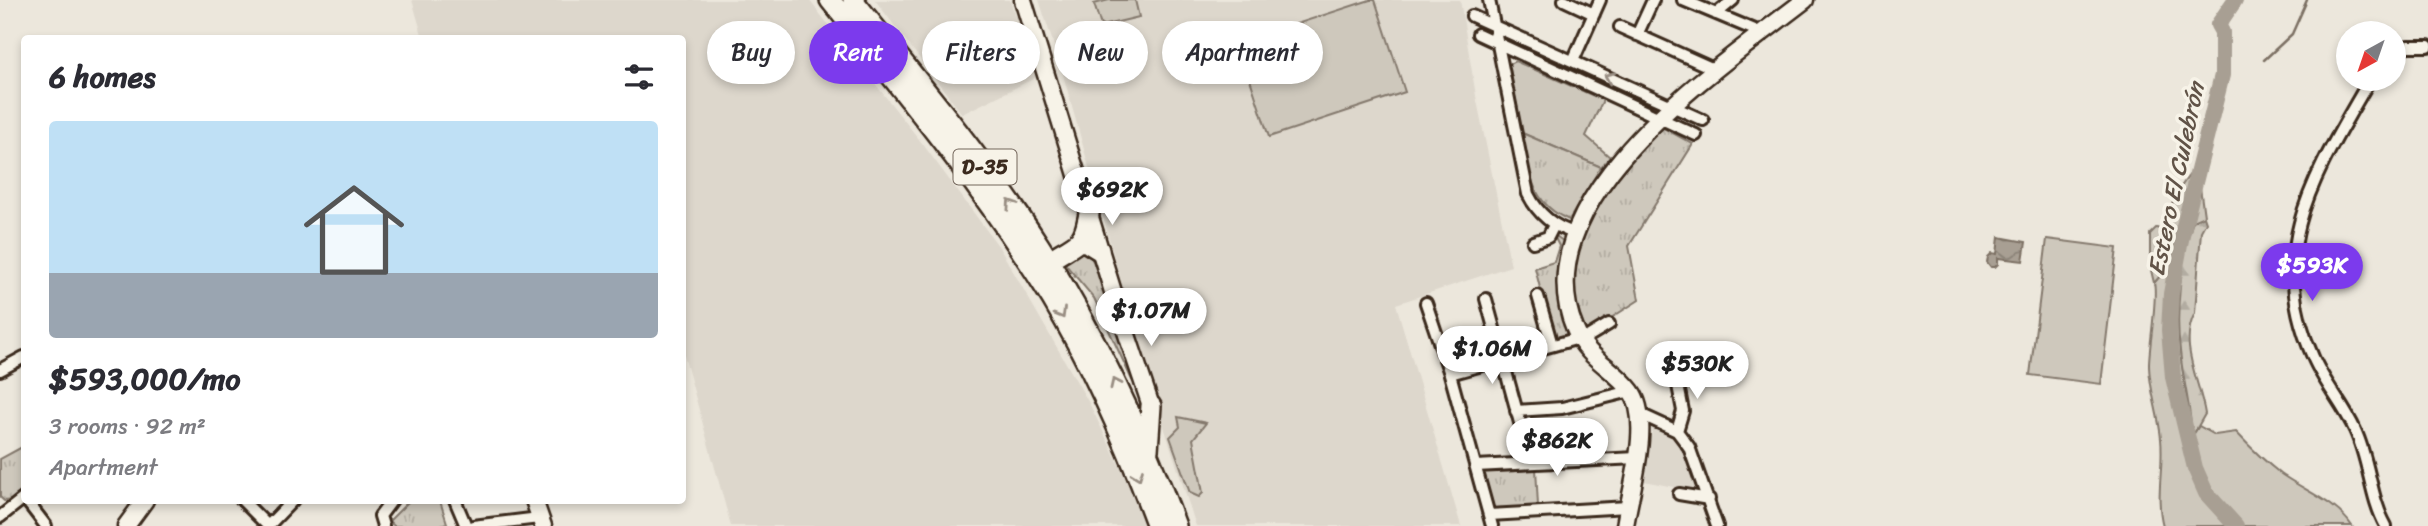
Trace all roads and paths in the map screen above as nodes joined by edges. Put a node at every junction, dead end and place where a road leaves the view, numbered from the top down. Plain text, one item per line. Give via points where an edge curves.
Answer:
1 (831, 0) edge
2 (853, 0) edge
3 (1023, 0) edge
4 (1489, 0) edge
5 (1564, 0) edge
6 (1600, 0) edge
7 (1653, 0) edge
8 (1683, 0) edge
9 (1733, 0) edge
10 (1805, 0) edge
11 (1707, 5) edge
12 (1594, 13) junction
13 (1716, 14) junction
14 (1472, 16) dead end
15 (1495, 27) junction
16 (1620, 27) dead end
17 (1762, 33) junction
18 (1478, 34) dead end
19 (1637, 35) junction
20 (1499, 45) junction
21 (2406, 46) edge
22 (2428, 46) edge
23 (1573, 61) junction
24 (1716, 70) junction
25 (2363, 91) edge
26 (1671, 105) junction
27 (1658, 118) junction
28 (1703, 120) dead end
29 (1696, 135) dead end
30 (1089, 214) junction
31 (1554, 225) junction
32 (1575, 233) junction
33 (1079, 241) junction
34 (1533, 242) dead end
35 (1099, 250) junction
36 (1043, 268) junction
37 (1538, 296) dead end
38 (1486, 299) dead end
39 (1426, 303) dead end
40 (1608, 324) dead end
41 (1580, 340) junction
42 (1552, 345) junction
43 (21, 359) edge
44 (1501, 359) junction
45 (0, 370) edge
46 (1675, 370) dead end
47 (1450, 373) junction
48 (1631, 391) junction
49 (1151, 406) junction
50 (1516, 411) junction
51 (1640, 414) junction
52 (1125, 424) junction
53 (1677, 430) junction
54 (1147, 455) junction
55 (1637, 458) junction
56 (1531, 463) junction
57 (1476, 466) junction
58 (1679, 494) dead end
59 (1709, 499) junction
60 (21, 502) edge
61 (29, 504) edge
62 (142, 504) edge
63 (246, 504) edge
64 (289, 504) edge
65 (389, 504) edge
66 (457, 504) edge
67 (535, 504) edge
68 (1628, 507) junction
69 (1, 515) edge
70 (1491, 521) edge
71 (541, 522) edge
72 (46, 526) edge
73 (125, 526) edge
74 (268, 526) edge
75 (383, 526) edge
76 (466, 526) edge
77 (473, 526) edge
78 (1157, 526) edge
79 (1175, 526) edge
80 (1625, 526) edge
81 (1717, 526) edge
82 (2386, 526) edge

1 - 36 highway, D-35
36 -> 2 highway, D-35 via 965,140
3 - 30 street
4 - 15 street
5 - 12 street
6 - 12 street
7 - 19 street
8 - 11 street
9 - 13 street
10 - 17 street
11 - 13 street
12 - 23 street
13 - 17 street
14 - 15 street
15 - 20 street
15 - 23 street
16 - 19 street
17 - 24 street
18 - 20 street
19 - 24 street
20 - 27 street
20 - 31 street via 1526,188 1539,212
21 - 22 street
26 -> 23 street
24 - 26 street
25 - 82 street via 2309,189 2299,221 2294,272 2305,339 2360,441
26 - 27 street
26 - 28 street
27 - 29 street
27 - 32 street via 1615,167
30 - 33 highway
30 - 35 street
31 - 32 street
31 - 34 street via 1548,237
32 - 41 street via 1566,299
33 - 35 highway
33 - 36 highway
35 - 49 street
36 - 52 highway, D-35 via 1096,342
37 - 42 street
38 - 44 street
39 - 47 street
40 - 41 street
41 - 42 street
41 - 48 street
42 - 44 street
43 - 45 street
44 - 47 street
44 - 50 street
46 - 53 street via 1683,411
47 - 57 street
48 - 50 street via 1562,408
48 - 51 street
49 - 52 highway via 1147,416
49 - 54 highway
50 - 56 street
51 - 53 street
51 - 55 street
52 - 54 highway, D-35
52 -> 78 highway, D-35
53 - 59 street via 1689,447
54 - 79 highway, D-35
55 - 56 street
55 - 68 street
56 - 57 street
57 - 70 street
58 - 59 street
59 - 81 street
60 - 69 street
61 - 72 street
62 - 73 street
63 - 74 street
64 - 74 street
65 - 75 street via 380,516
66 - 76 street
67 - 71 street
68 - 70 street
68 - 80 street
71 - 77 street

